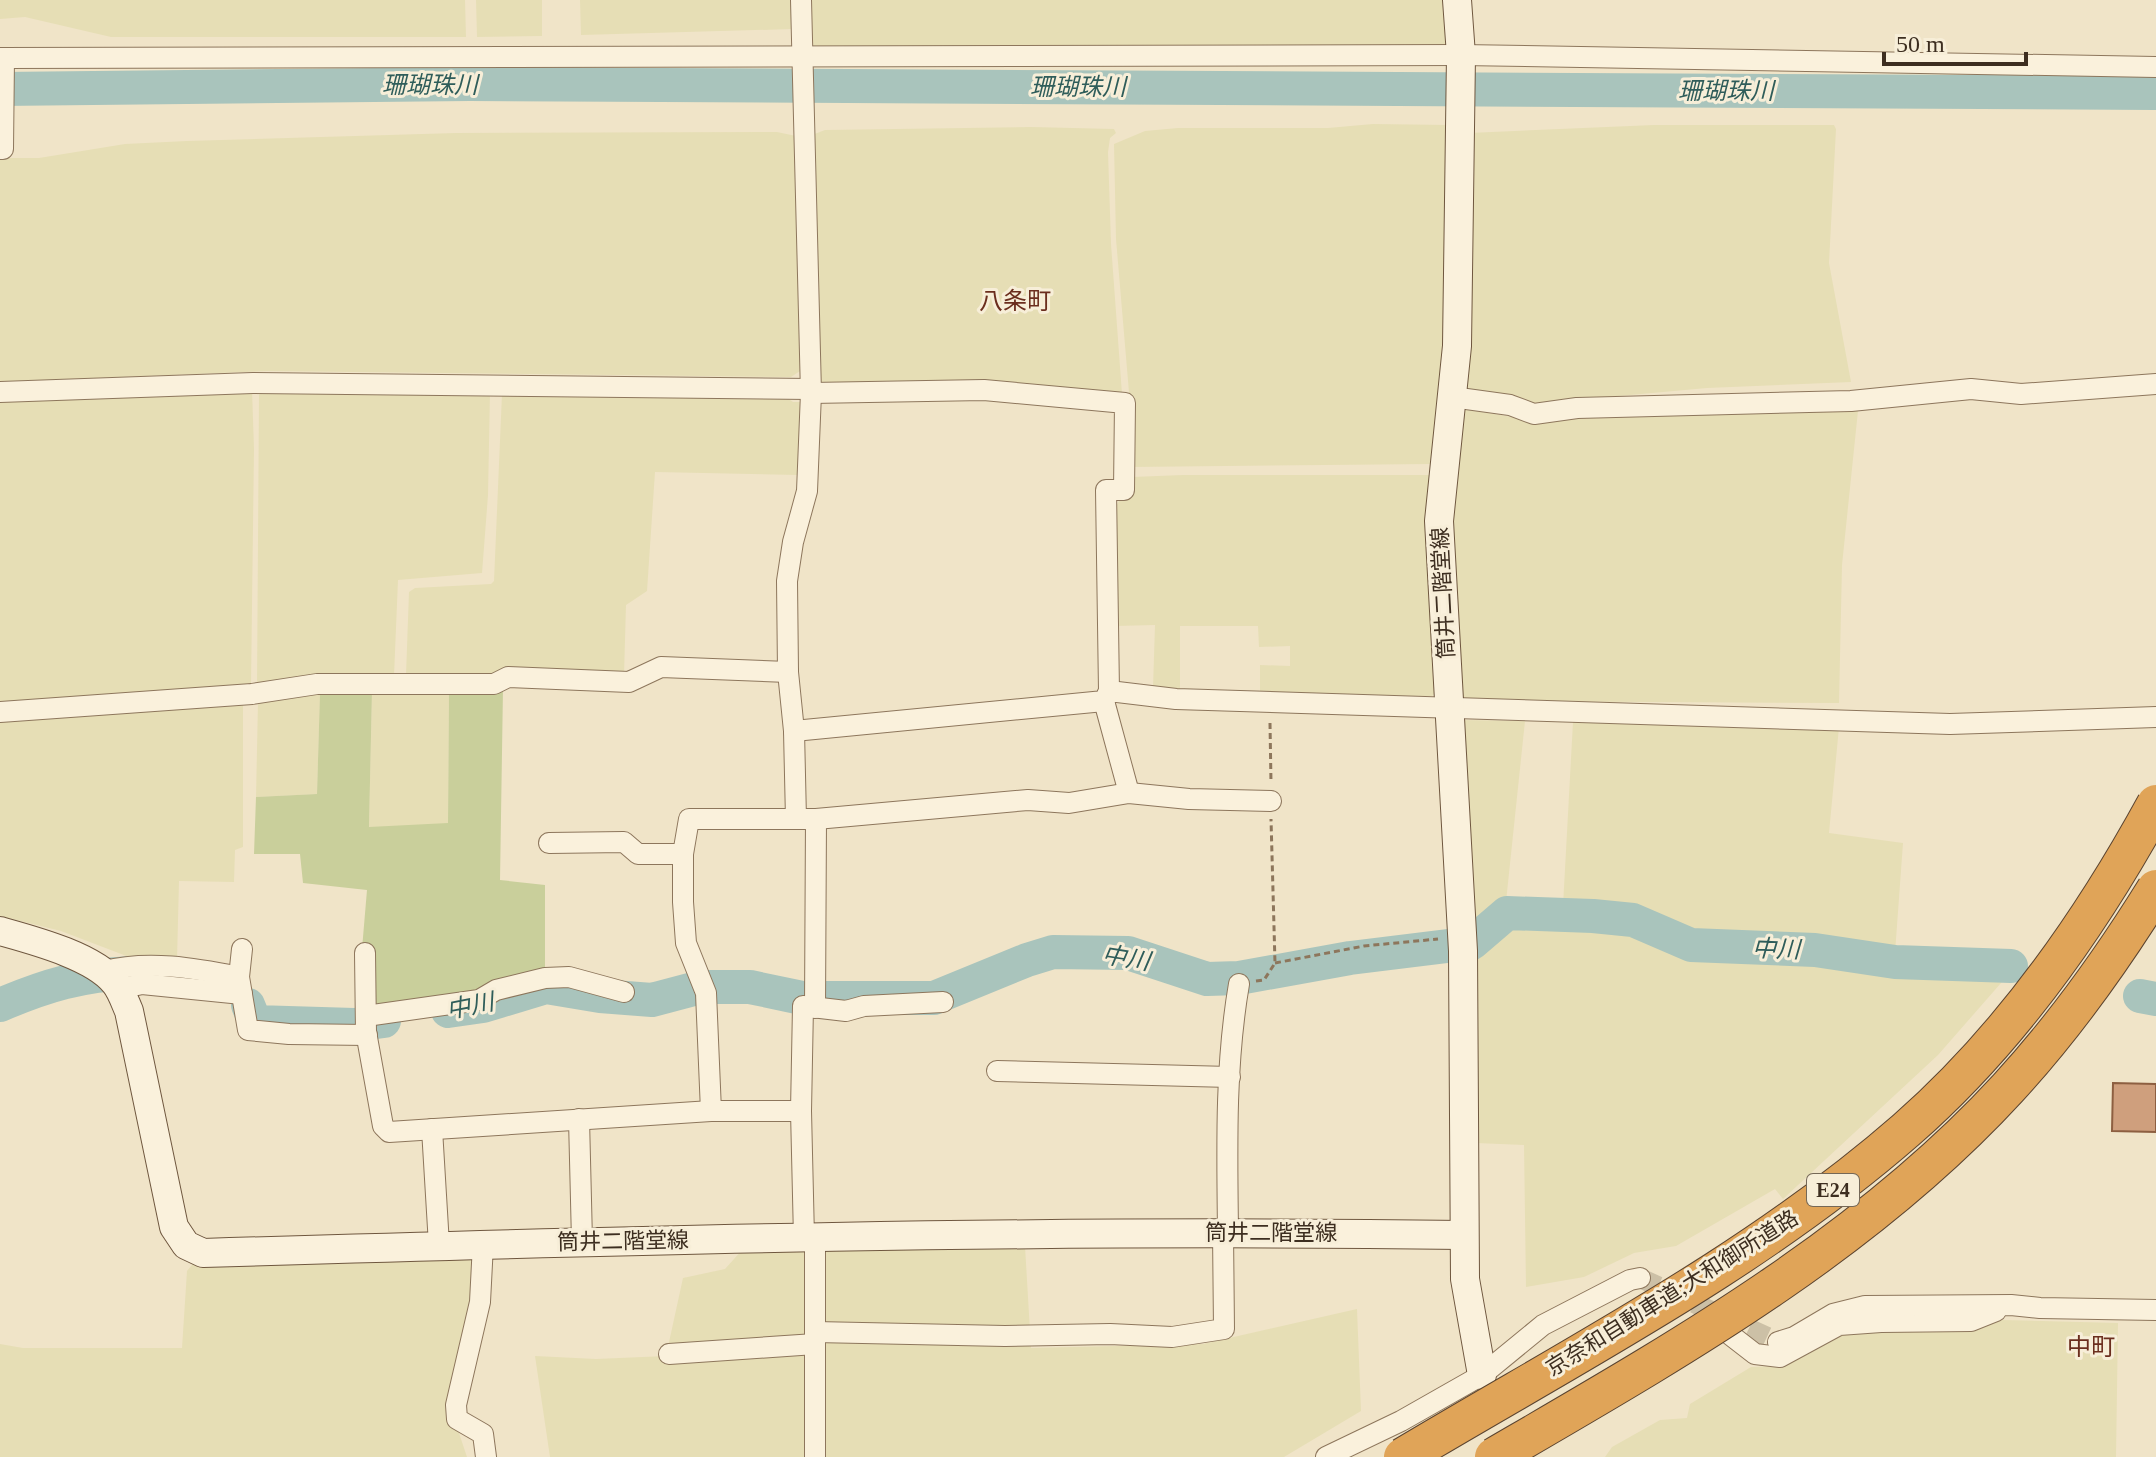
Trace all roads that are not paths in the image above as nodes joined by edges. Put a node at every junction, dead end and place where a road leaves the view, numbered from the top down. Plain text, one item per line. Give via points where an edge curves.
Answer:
1 (801, 0) edge
2 (1457, 0) edge
3 (1461, 58) junction
4 (804, 60) junction
5 (2, 63) edge
6 (2156, 67) edge
7 (1, 144) edge
8 (2156, 384) edge
9 (811, 391) junction
10 (0, 392) edge
11 (1452, 397) junction
12 (788, 672) junction
13 (1106, 696) junction
14 (1449, 709) junction
15 (0, 712) edge
16 (2156, 717) edge
17 (794, 731) junction
18 (1129, 793) junction
19 (1271, 801) road end
20 (2156, 804) edge
21 (806, 819) junction
22 (549, 843) dead end
23 (683, 854) junction
24 (2156, 889) edge
25 (0, 931) edge
26 (242, 949) dead end
27 (365, 953) dead end
28 (111, 979) junction
29 (1239, 984) dead end
30 (241, 986) junction
31 (624, 992) dead end
32 (815, 999) junction
33 (943, 1002) dead end
34 (366, 1027) junction
35 (997, 1071) dead end
36 (1230, 1077) junction
37 (711, 1111) junction
38 (801, 1111) junction
39 (579, 1119) junction
40 (432, 1129) junction
41 (1226, 1231) junction
42 (1463, 1235) junction
43 (810, 1237) junction
44 (582, 1241) junction
45 (483, 1244) junction
46 (439, 1245) junction
47 (1640, 1278) dead end
48 (2011, 1305) junction
49 (2156, 1310) edge
50 (1724, 1330) dead end
51 (815, 1338) junction
52 (1778, 1342) dead end
53 (669, 1354) dead end
54 (1482, 1375) junction
55 (486, 1457) edge
56 (815, 1457) edge
57 (1326, 1457) edge
58 (1403, 1457) edge
59 (1494, 1457) edge

1 - 4 street
2 - 3 main road, 筒井二階堂線
3 - 4 street
3 - 6 street
3 - 11 main road, 筒井二階堂線
4 - 5 street
4 - 9 street
5 - 7 street
8 - 11 street via 1534,414
9 - 10 street via 253,383
9 - 12 street via 807,491 787,581
9 - 13 street via 984,390 1125,403 1124,490 1106,490
11 - 14 main road, 筒井二階堂線 via 1439,521
12 - 15 street via 661,667 629,682 508,677 494,684 317,684 252,694
12 - 17 street
13 - 14 street
13 - 17 street
13 - 18 street
14 - 16 street via 1950,724
14 - 42 main road, 筒井二階堂線 via 1462,942
17 - 21 street
18 - 19 street
18 - 21 street via 1069,803 1028,800
20 - 58 highway, 京奈和自動車道;大和御所道路 / E24, bridge via 2089,917 2038,986 1976,1061 1908,1129 1755,1246
21 - 23 street via 689,819
21 - 32 street
22 - 23 street via 624,842 638,854
23 - 37 street via 686,943 703,987
24 - 59 highway, 京奈和自動車道;大和御所道路 / E24, bridge via 2074,1012 1936,1159 1772,1287 1683,1347
25 - 28 main road via 52,946
26 - 30 street
27 - 34 street
28 - 30 street
28 - 46 main road, 筒井二階堂線 via 132,1025 174,1227 186,1245 203,1253
29 - 36 street
30 - 34 street via 248,1030 289,1034
31 - 34 street via 569,977 545,978
32 - 33 street via 846,1011
32 - 38 street via 803,1006
34 - 40 street via 383,1126 389,1132
35 - 36 street
36 - 41 street
37 - 38 street
37 - 39 street
38 - 43 street
39 - 40 street
39 - 44 street
40 - 46 street
41 - 42 main road, 筒井二階堂線
41 - 43 main road, 筒井二階堂線
41 - 51 street via 1224,1329 1172,1337
42 - 54 main road, 筒井二階堂線
43 - 44 main road, 筒井二階堂線
43 - 51 street
44 - 45 main road, 筒井二階堂線
45 - 46 main road, 筒井二階堂線
45 - 55 street via 480,1302 456,1405 457,1419 483,1434
47 - 54 street via 1543,1325
48 - 49 street
48 - 50 street via 1971,1321 1839,1325 1780,1357 1755,1354
48 - 52 street via 1865,1306 1833,1314
51 - 53 street
51 - 56 street
54 - 57 street

